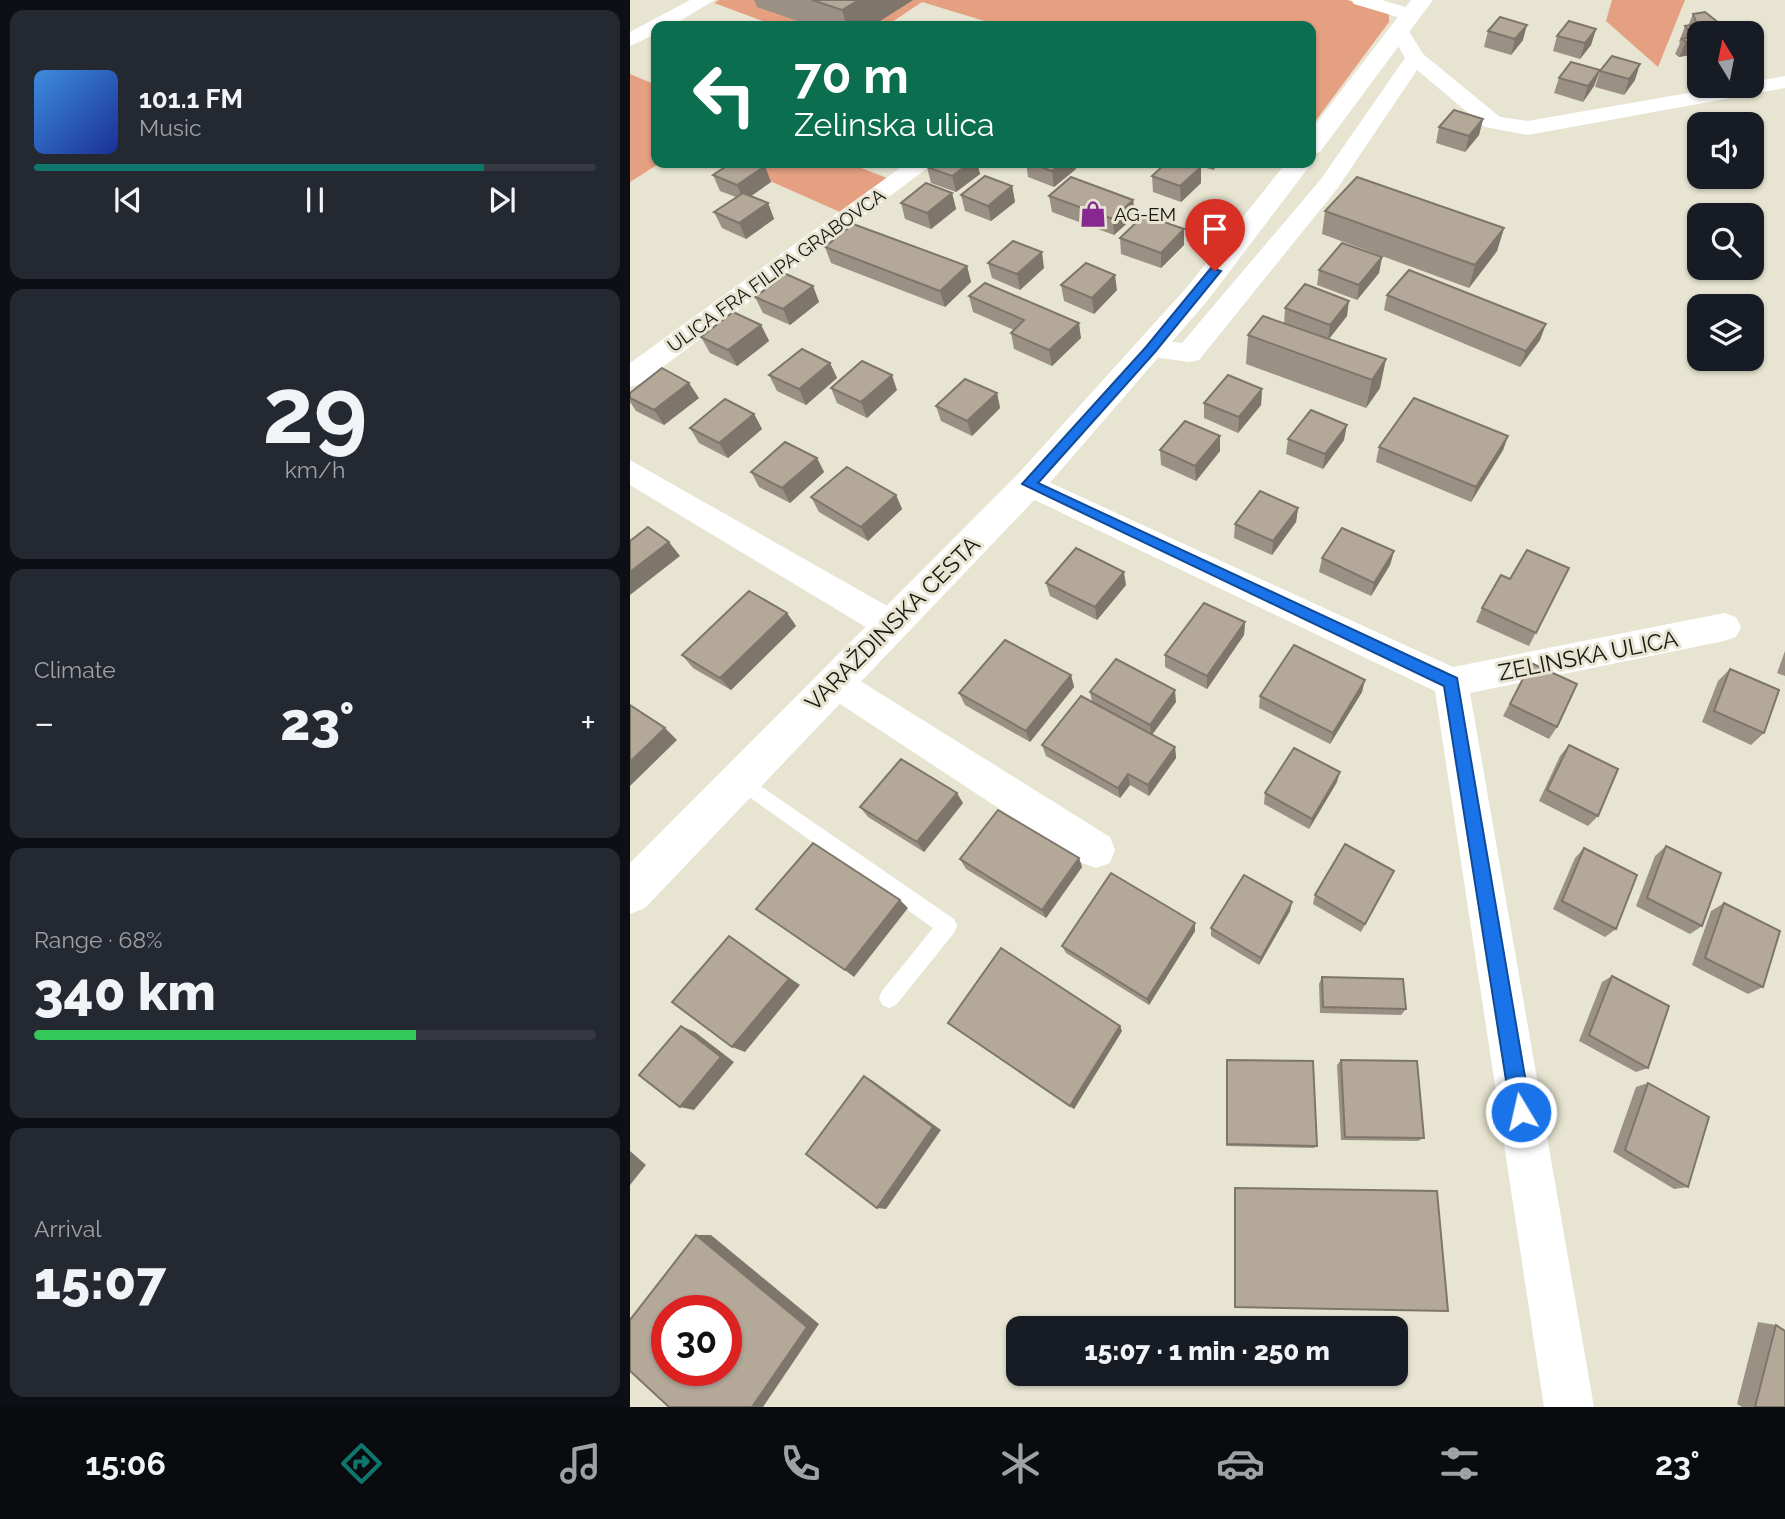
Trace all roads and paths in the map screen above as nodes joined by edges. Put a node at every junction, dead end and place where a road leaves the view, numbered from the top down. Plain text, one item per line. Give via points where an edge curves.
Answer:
1 (705, 0) edge
2 (1361, 0) edge
3 (1411, 16) edge
4 (662, 21) edge
5 (651, 26) edge
6 (635, 34) edge
7 (1415, 58) junction
8 (1785, 82) edge
9 (1316, 140) edge
10 (915, 168) edge
11 (1295, 168) edge
12 (1150, 349) junction
13 (630, 377) edge
14 (630, 471) edge
15 (1029, 484) junction
16 (891, 625) junction
17 (1724, 627) dead end
18 (834, 682) junction
19 (1451, 682) junction
20 (740, 780) junction
21 (1096, 850) dead end
22 (630, 893) edge
23 (889, 998) dead end
24 (1569, 1407) edge

1 - 4 street
2 - 3 street
3 - 7 street
3 - 9 main road
5 - 6 street
7 - 8 street via 1493,122 1528,128
7 - 12 street via 1329,184 1189,353
10 - 13 street, ULICA FRA FILIPA GRABOVCA
11 - 12 main road, VARAŽDINSKA CESTA
12 - 15 main road, VARAŽDINSKA CESTA
14 - 16 street
15 - 16 main road, VARAŽDINSKA CESTA
15 - 19 street
16 - 18 main road, VARAŽDINSKA CESTA
17 - 19 street, ZELINSKA ULICA
18 - 20 main road, VARAŽDINSKA CESTA
18 - 21 street
19 - 24 street
20 - 22 main road, VARAŽDINSKA CESTA
20 - 23 lane via 947,926

